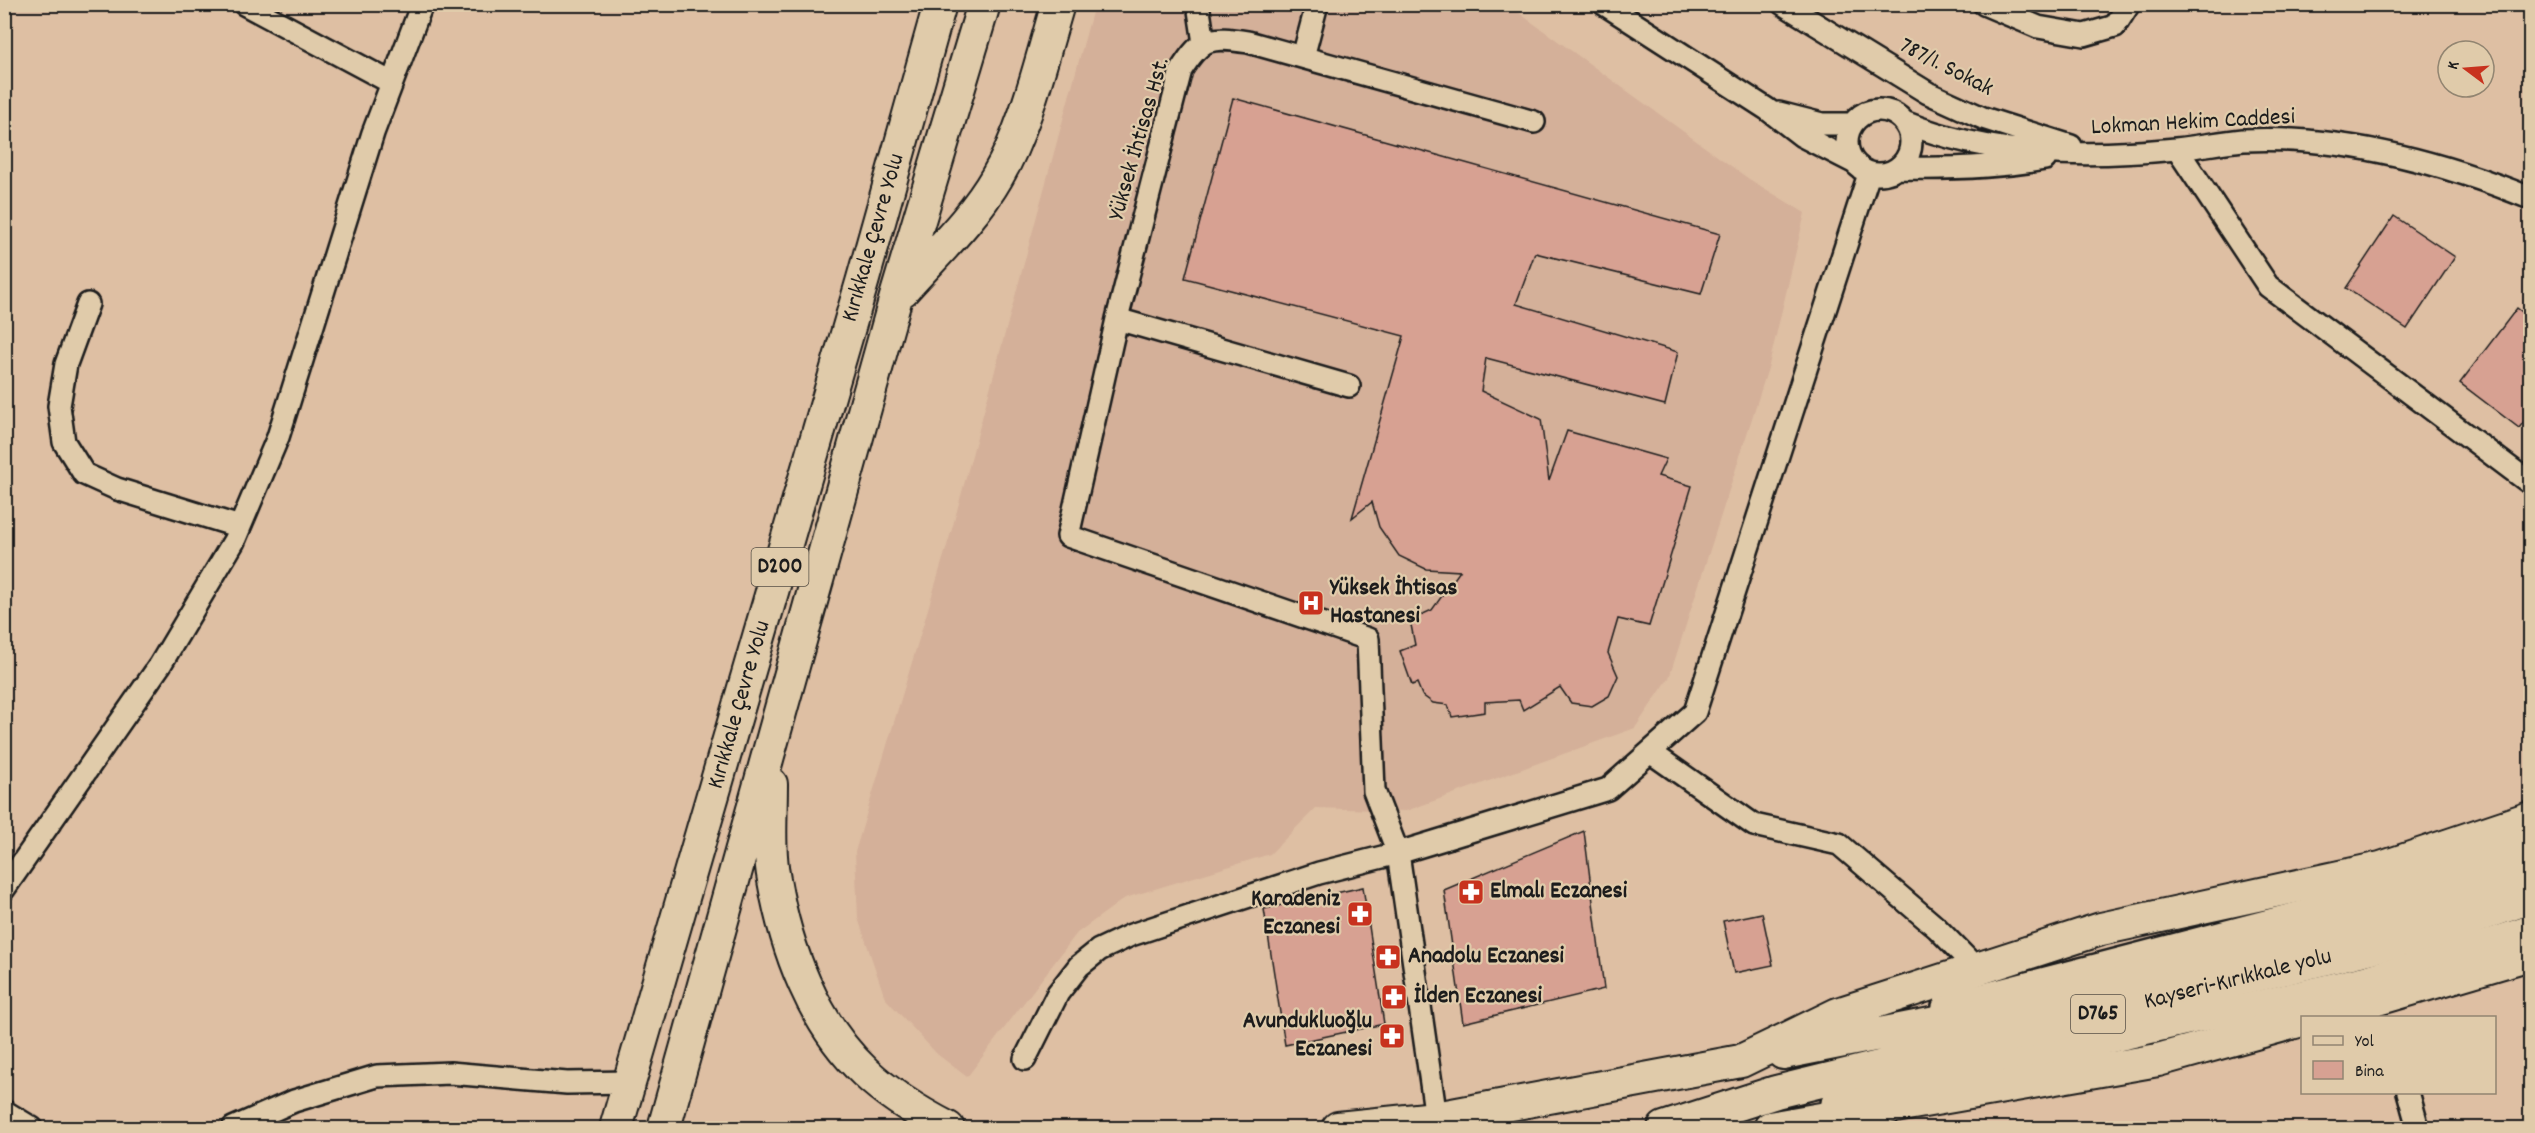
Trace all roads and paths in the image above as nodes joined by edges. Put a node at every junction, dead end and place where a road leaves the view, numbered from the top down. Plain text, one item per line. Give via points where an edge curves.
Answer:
1 (244, 4) edge
2 (422, 4) edge
3 (940, 4) edge
4 (984, 4) edge
5 (1058, 4) edge
6 (1198, 4) edge
7 (1317, 4) edge
8 (1604, 4) edge
9 (1783, 4) edge
10 (1984, 4) edge
11 (2129, 4) edge
12 (1204, 42) junction
13 (1303, 57) junction
14 (1898, 74) junction
15 (392, 82) junction
16 (1767, 109) junction
17 (1885, 111) junction
18 (1534, 122) dead end
19 (1904, 122) junction
20 (1851, 124) junction
21 (2177, 149) junction
22 (2066, 155) junction
23 (2096, 155) junction
24 (1861, 168) junction
25 (1899, 168) junction
26 (2530, 198) edge
27 (896, 297) junction
28 (88, 304) dead end
29 (1117, 319) junction
30 (1348, 386) dead end
31 (2530, 483) edge
32 (240, 527) junction
33 (771, 744) junction
34 (1650, 752) junction
35 (2530, 818) edge
36 (2530, 842) edge
37 (1398, 853) junction
38 (2530, 870) edge
39 (4, 889) edge
40 (2530, 897) edge
41 (2530, 929) edge
42 (2530, 954) edge
43 (1977, 969) junction
44 (2380, 998) edge
45 (2317, 1016) edge
46 (2301, 1020) edge
47 (1025, 1059) dead end
48 (1741, 1061) junction
49 (630, 1082) junction
50 (2409, 1094) edge
51 (4, 1111) edge
52 (1436, 1118) junction
53 (32, 1128) edge
54 (233, 1128) edge
55 (616, 1128) edge
56 (664, 1128) edge
57 (948, 1128) edge
58 (1338, 1128) edge
59 (1389, 1128) edge
60 (1664, 1128) edge
61 (1750, 1128) edge
62 (1770, 1128) edge
63 (2418, 1128) edge

1 - 15 street
2 - 15 street
3 - 49 highway, Kırıkkale Çevre Yolu / D200
4 - 27 highway, Kırıkkale Çevre Yolu / D200
5 - 27 highway via 1013,147 997,177 985,196
6 - 12 street
7 - 13 street
8 - 16 street
9 - 14 street, 787/1. Sokak
10 - 11 street via 2038,27 2084,35 2115,26
12 - 13 street, Yüksek İhtisas Hst. via 1226,38
12 - 29 street, Yüksek İhtisas Hst. via 1194,49 1181,70
13 - 18 street, Yüksek İhtisas Hst.
14 - 17 street
14 - 23 street, 787/1. Sokak via 1928,93 1983,118
15 - 32 street via 278,437
16 - 20 street via 1822,124
16 - 24 street via 1802,136
17 - 19 street
17 - 20 street via 1869,111
19 - 22 street via 1938,136 1980,146
19 - 25 street via 1911,149
20 - 24 street via 1846,144
21 - 23 street, Lokman Hekim Caddesi
21 - 26 street, Lokman Hekim Caddesi via 2243,140 2317,142 2445,168
21 - 31 street via 2268,286
22 - 23 street, Lokman Hekim Caddesi
22 - 25 street via 2014,165
24 - 25 street via 1878,175
24 - 34 street via 1695,712
27 - 33 highway, Kırıkkale Çevre Yolu / D200
28 - 32 street via 66,364 59,406 64,442 84,474 117,489
29 - 30 street
29 - 37 street, Yüksek İhtisas Hst. via 1068,536 1368,639 1374,791
32 - 39 street via 160,665
33 - 56 highway, Kırıkkale Çevre Yolu / D200
33 - 57 highway via 774,879 803,981 819,1014 864,1072 921,1114
34 - 37 street via 1608,789
34 - 43 street via 1754,825 1839,844 1937,927
35 - 43 highway via 2381,868 2101,929
36 - 48 main road via 2409,887
37 - 47 street via 1319,873 1131,935 1099,950 1079,966 1058,993
37 - 52 street
38 - 48 highway, Kayseri-Kırıkkale yolu / D765 via 2356,926 2079,995
40 - 60 highway, Kayseri-Kırıkkale yolu / D765 via 2438,931 1776,1092
41 - 44 main road
42 - 44 highway
43 - 48 highway via 1838,1014
44 - 45 highway
44 - 61 main road via 1829,1104
46 - 62 highway via 2158,1060
48 - 52 highway
49 - 54 street via 567,1083 450,1073 377,1076 294,1101
49 - 55 highway, Kırıkkale Çevre Yolu / D200
50 - 63 street
51 - 53 street
52 - 58 highway
52 - 59 highway

